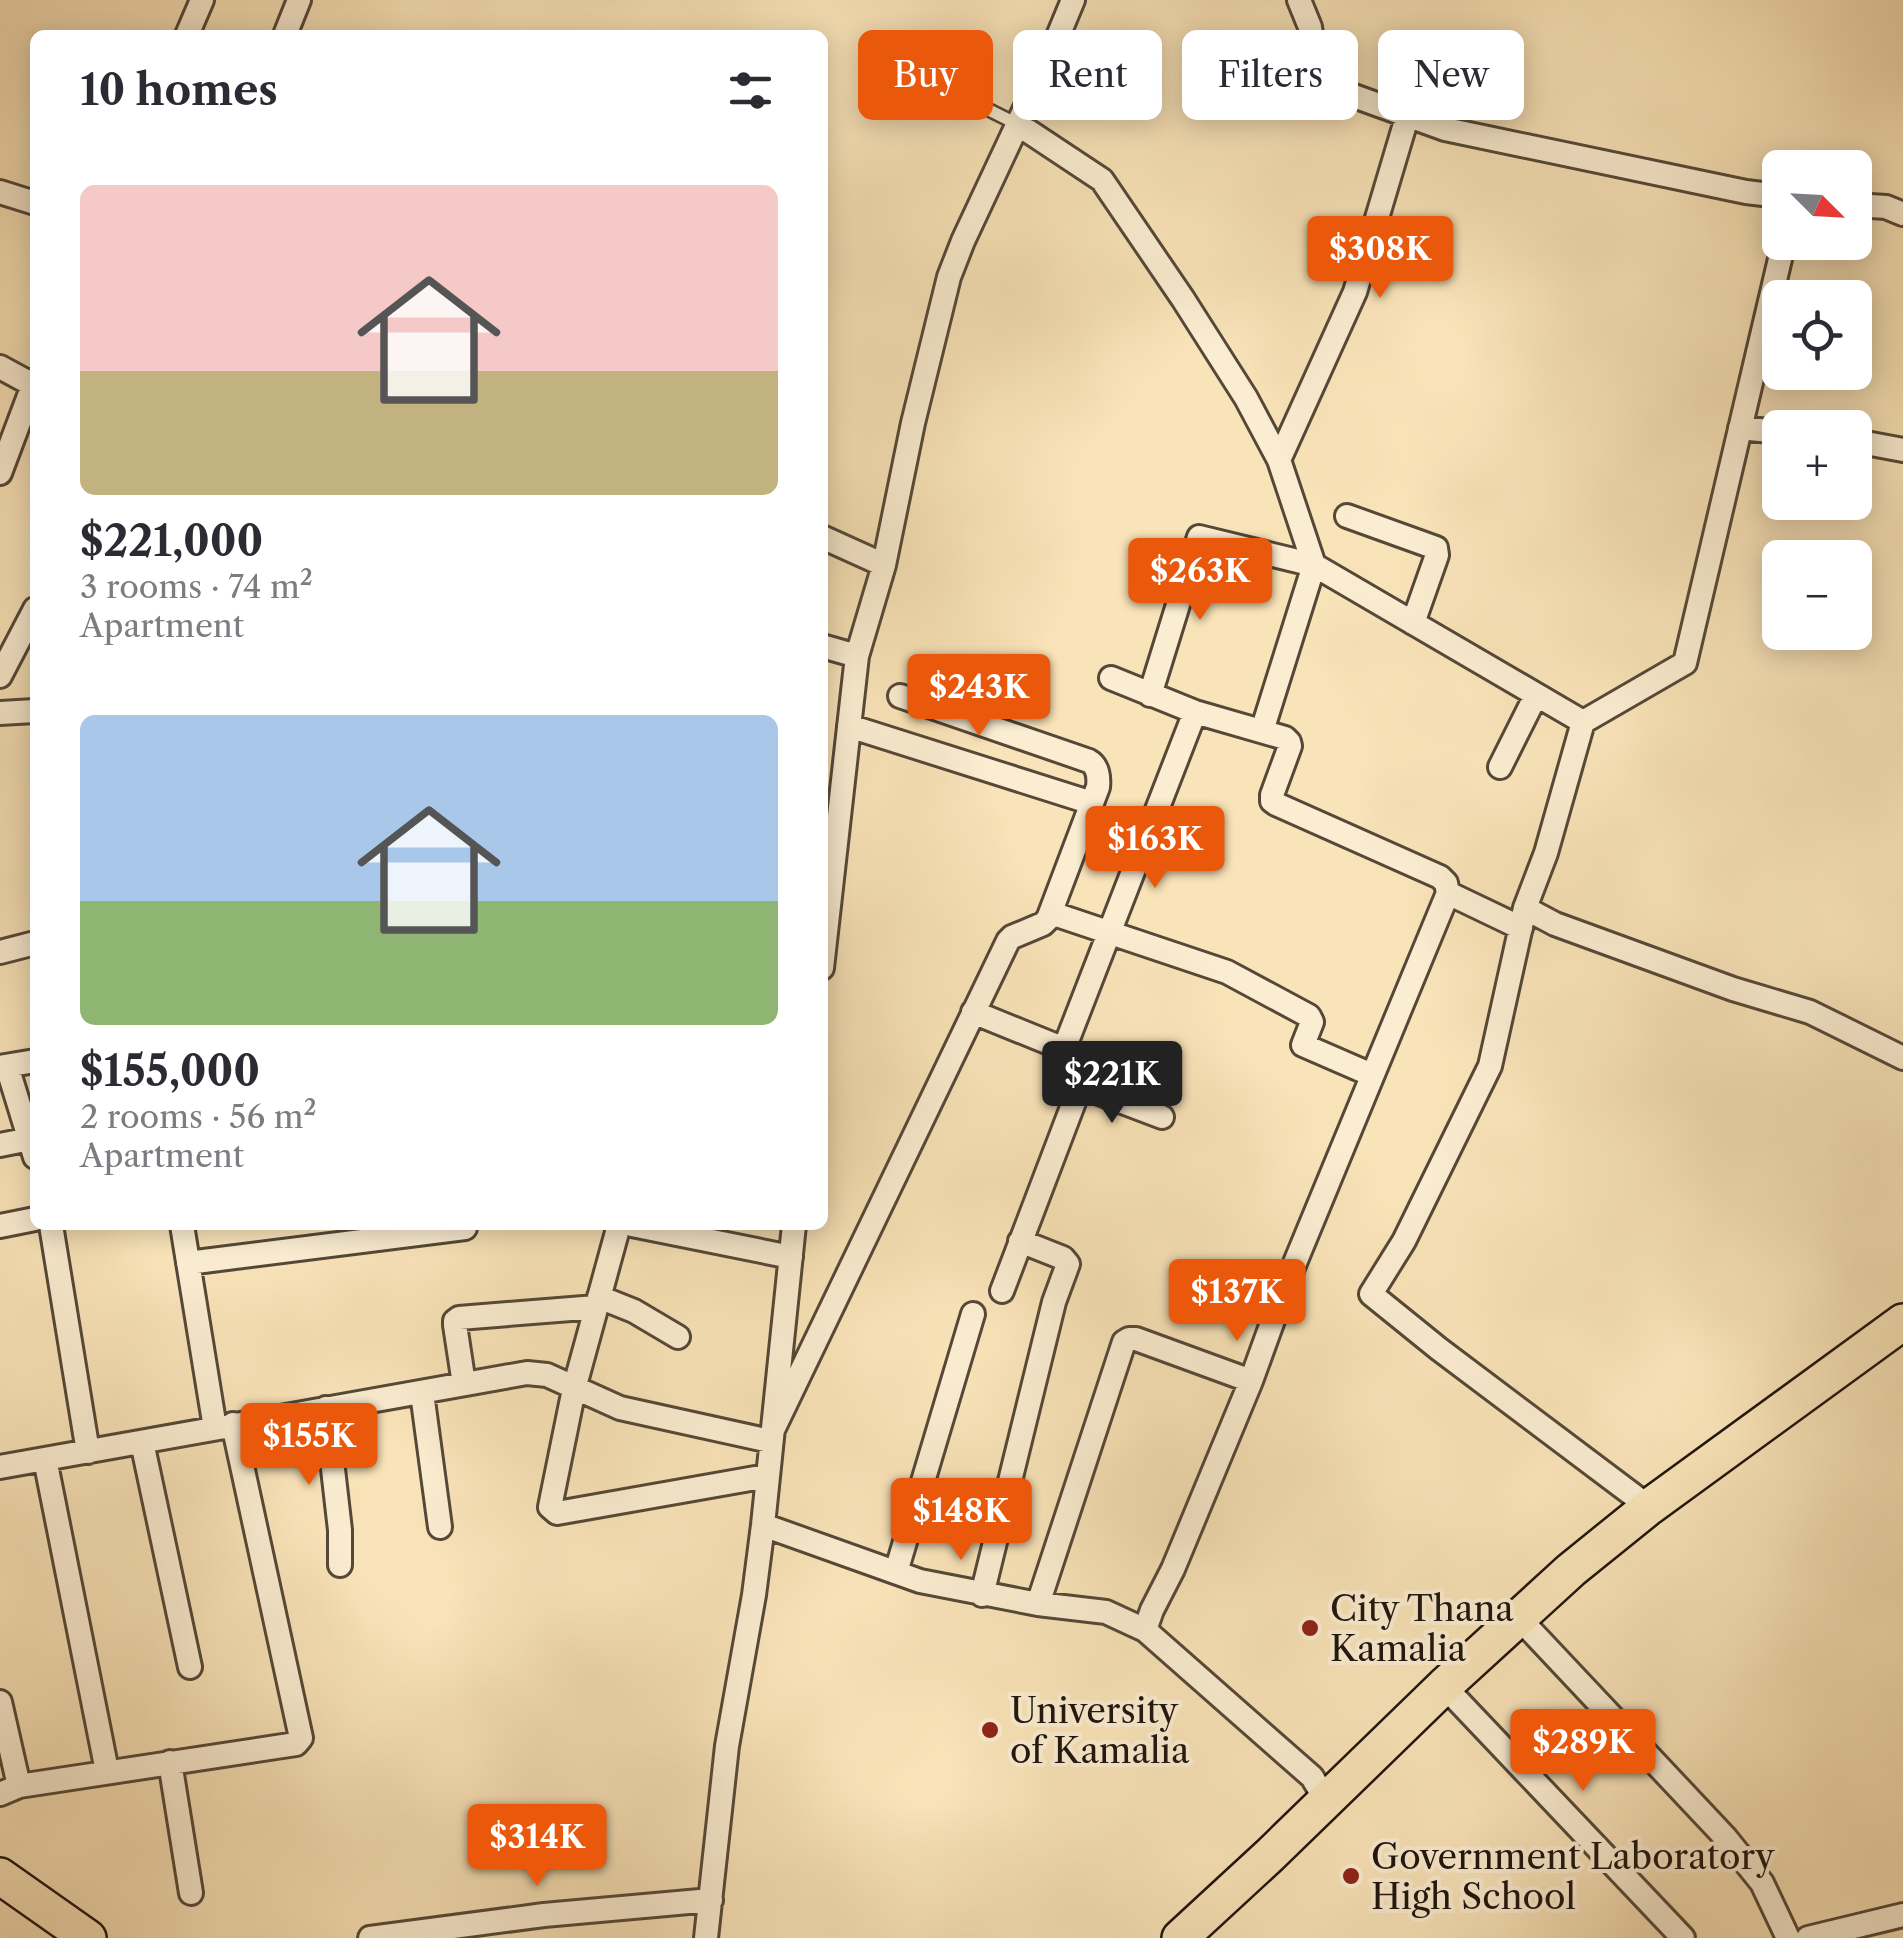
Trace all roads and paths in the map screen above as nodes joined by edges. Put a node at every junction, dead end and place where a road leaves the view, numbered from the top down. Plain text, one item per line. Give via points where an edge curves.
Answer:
1 (202, 0) edge
2 (299, 0) edge
3 (1300, 0) edge
4 (1067, 3) edge
5 (189, 30) edge
6 (288, 30) edge
7 (1378, 104) edge
8 (993, 112) edge
9 (1406, 120) edge
10 (1423, 120) edge
11 (1019, 125) junction
12 (0, 192) edge
13 (1762, 194) edge
14 (30, 201) edge
15 (1872, 206) edge
16 (1903, 214) edge
17 (1780, 260) edge
18 (0, 368) edge
19 (30, 382) edge
20 (30, 394) edge
21 (1740, 428) junction
22 (1762, 430) edge
23 (1872, 444) edge
24 (1903, 450) edge
25 (1280, 460) junction
26 (0, 473) edge
27 (1348, 516) dead end
28 (828, 540) edge
29 (884, 565) junction
30 (1314, 566) junction
31 (30, 619) edge
32 (1413, 623) junction
33 (828, 648) edge
34 (857, 656) junction
35 (0, 676) edge
36 (1111, 678) dead end
37 (1150, 694) junction
38 (1536, 695) junction
39 (900, 696) dead end
40 (30, 710) edge
41 (0, 712) edge
42 (1195, 712) junction
43 (1583, 722) junction
44 (849, 726) junction
45 (1262, 732) junction
46 (1500, 767) dead end
47 (1092, 803) junction
48 (1448, 893) junction
49 (1051, 913) junction
50 (828, 914) edge
51 (1523, 918) junction
52 (1110, 933) junction
53 (30, 944) edge
54 (0, 952) edge
55 (973, 1012) junction
56 (1064, 1049) junction
57 (1903, 1058) edge
58 (30, 1062) edge
59 (4, 1066) edge
60 (1372, 1074) junction
61 (1080, 1086) junction
62 (1162, 1117) dead end
63 (30, 1142) edge
64 (0, 1145) edge
65 (30, 1148) edge
66 (30, 1220) edge
67 (0, 1226) edge
68 (52, 1230) edge
69 (183, 1230) edge
70 (449, 1230) edge
71 (618, 1230) edge
72 (657, 1230) edge
73 (794, 1230) edge
74 (1020, 1241) junction
75 (791, 1257) junction
76 (188, 1263) junction
77 (1002, 1291) dead end
78 (598, 1302) junction
79 (972, 1314) dead end
80 (1903, 1322) edge
81 (678, 1337) dead end
82 (1252, 1381) junction
83 (464, 1384) junction
84 (574, 1389) junction
85 (422, 1393) junction
86 (326, 1408) junction
87 (224, 1426) junction
88 (771, 1437) junction
89 (142, 1442) junction
90 (88, 1452) junction
91 (45, 1460) junction
92 (0, 1467) edge
93 (767, 1476) junction
94 (1649, 1507) junction
95 (762, 1525) junction
96 (440, 1528) dead end
97 (340, 1565) dead end
98 (896, 1572) junction
99 (982, 1595) junction
100 (1038, 1604) junction
101 (1519, 1618) junction
102 (1145, 1630) junction
103 (190, 1667) dead end
104 (1444, 1686) junction
105 (0, 1702) edge
106 (170, 1762) junction
107 (107, 1771) junction
108 (10, 1790) edge
109 (1326, 1800) junction
110 (0, 1876) edge
111 (191, 1894) dead end
112 (711, 1900) junction
113 (1903, 1915) edge
114 (88, 1938) edge
115 (370, 1938) edge
116 (706, 1938) edge
117 (1180, 1938) edge
118 (1683, 1938) edge
119 (1788, 1938) edge
120 (1808, 1938) edge

1 - 5 street
2 - 6 street
3 - 7 street via 1318,83
4 - 11 street
8 - 11 lane
9 - 25 street via 1355,292
10 - 13 street
11 - 25 street via 1102,180
11 - 29 street via 948,278
12 - 14 street
15 - 16 street
17 - 21 street
18 - 19 street
20 - 26 street
21 - 22 street
21 - 43 street via 1684,664
23 - 24 street
25 - 30 street
27 - 32 street via 1436,548
28 - 29 street
29 - 34 street
30 - 32 street
30 - 37 street via 1199,536
30 - 45 street
31 - 35 street
32 - 38 street
33 - 34 street
34 - 44 street
36 - 37 street
37 - 42 street
38 - 43 street
38 - 46 street
39 - 47 street via 1089,761 1099,779
40 - 41 street
42 - 45 street
42 - 52 street
43 - 51 street
44 - 47 street
44 - 50 street
45 - 48 street via 1290,746 1272,794 1276,804 1440,877
47 - 49 street
48 - 51 street
48 - 60 street
49 - 52 street
49 - 55 street via 1010,939
51 - 57 street via 1810,1012
51 - 94 street via 1490,1066 1371,1294
52 - 56 street
52 - 60 street via 1226,972 1309,1016 1303,1044
53 - 54 street
55 - 56 street
55 - 88 street
56 - 61 street via 1098,1063
58 - 59 street
59 - 63 street
60 - 82 street
61 - 62 street
61 - 74 street
64 - 65 street
66 - 67 street
68 - 90 street
69 - 76 street
70 - 76 street
71 - 78 street
72 - 75 street
73 - 75 street
74 - 77 street
74 - 99 street via 1068,1264
75 - 88 street
76 - 87 street
78 - 81 street via 634,1311
78 - 83 street via 459,1318
78 - 84 street
79 - 98 street
80 - 94 main road
82 - 100 street via 1136,1339 1124,1342
82 - 102 street
83 - 84 street via 527,1373
83 - 85 street
84 - 88 street via 637,1413
84 - 93 street via 550,1507 557,1513
85 - 86 street
85 - 96 street
86 - 87 street
86 - 97 street
87 - 89 street
87 - 106 street via 300,1738 296,1744
88 - 93 street
89 - 90 street
89 - 103 street
90 - 91 street
91 - 92 street
91 - 107 street
93 - 95 street
94 - 101 main road
95 - 98 street
95 - 112 street
98 - 99 street
99 - 100 street
100 - 102 street via 1106,1612
101 - 104 main road
101 - 119 street via 1725,1837 1762,1882
102 - 109 street via 1312,1778
104 - 109 main road
104 - 118 street
105 - 108 street
106 - 107 street
106 - 111 street
107 - 108 street
109 - 117 main road
110 - 114 main road
112 - 115 street
112 - 116 street
113 - 120 street

